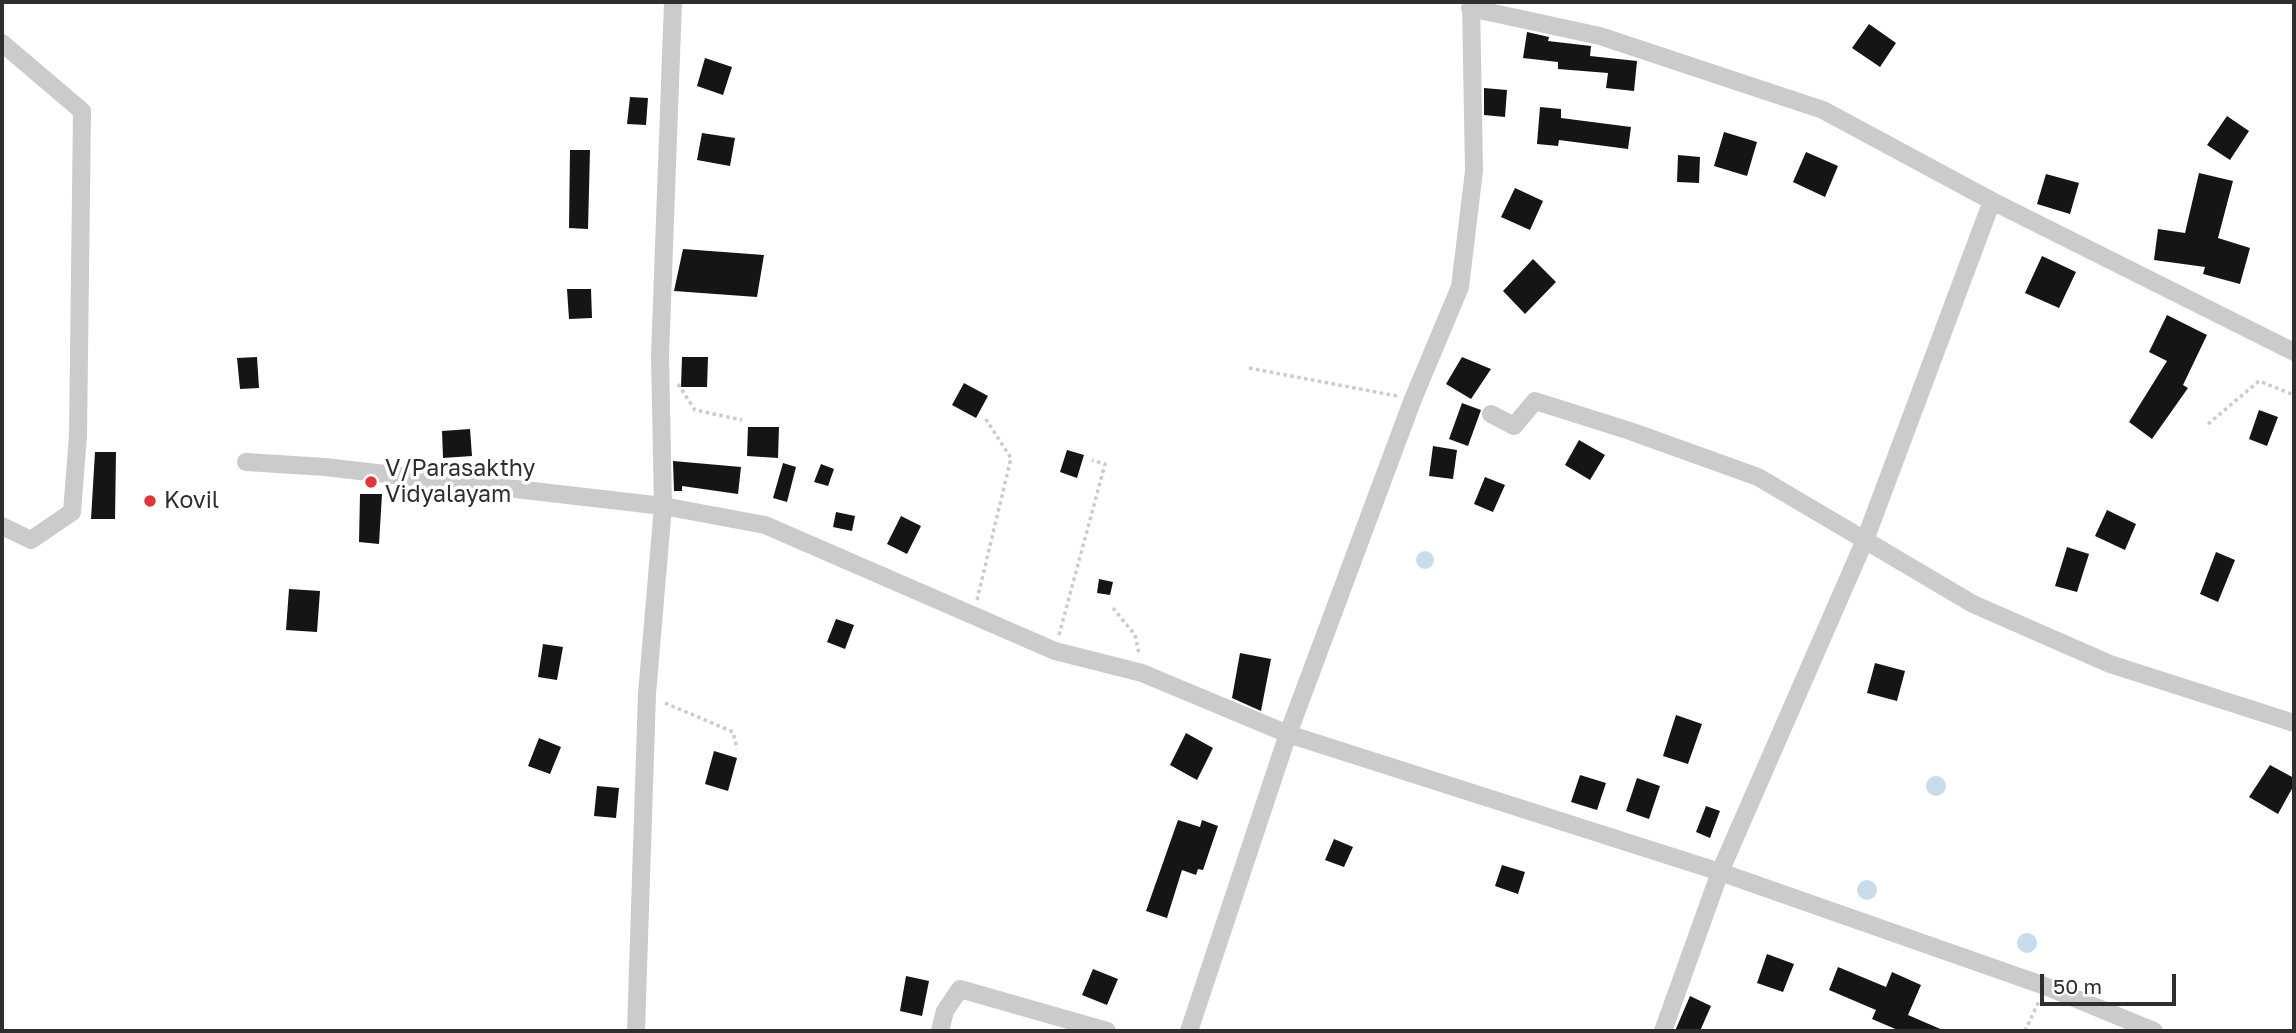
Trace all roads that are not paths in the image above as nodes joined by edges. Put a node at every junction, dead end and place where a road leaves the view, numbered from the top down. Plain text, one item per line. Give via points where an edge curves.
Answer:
1 (673, 2) edge
2 (1471, 5) edge
3 (2, 43) edge
4 (1992, 201) junction
5 (2294, 352) edge
6 (1491, 414) dead end
7 (246, 462) dead end
8 (663, 506) junction
9 (2, 526) edge
10 (1865, 540) junction
11 (2294, 723) edge
12 (1288, 734) junction
13 (1720, 872) junction
14 (636, 1031) edge
15 (940, 1031) edge
16 (1107, 1031) edge
17 (1189, 1031) edge
18 (1663, 1031) edge
19 (2154, 1031) edge

1 - 8 street via 660,356
2 - 4 street via 1600,36 1823,110
2 - 12 street via 1474,171 1460,287
3 - 9 street via 82,111 78,436 72,512 31,540
4 - 5 street
4 - 10 street
6 - 10 street via 1514,426 1535,401 1630,430 1758,477
7 - 8 street
8 - 12 street via 765,525 1055,651 1143,673
8 - 14 street via 647,694
10 - 11 street via 1973,604 2110,664
10 - 13 street
12 - 13 street
12 - 17 street
13 - 18 street
13 - 19 street via 2045,986
15 - 16 street via 960,989

